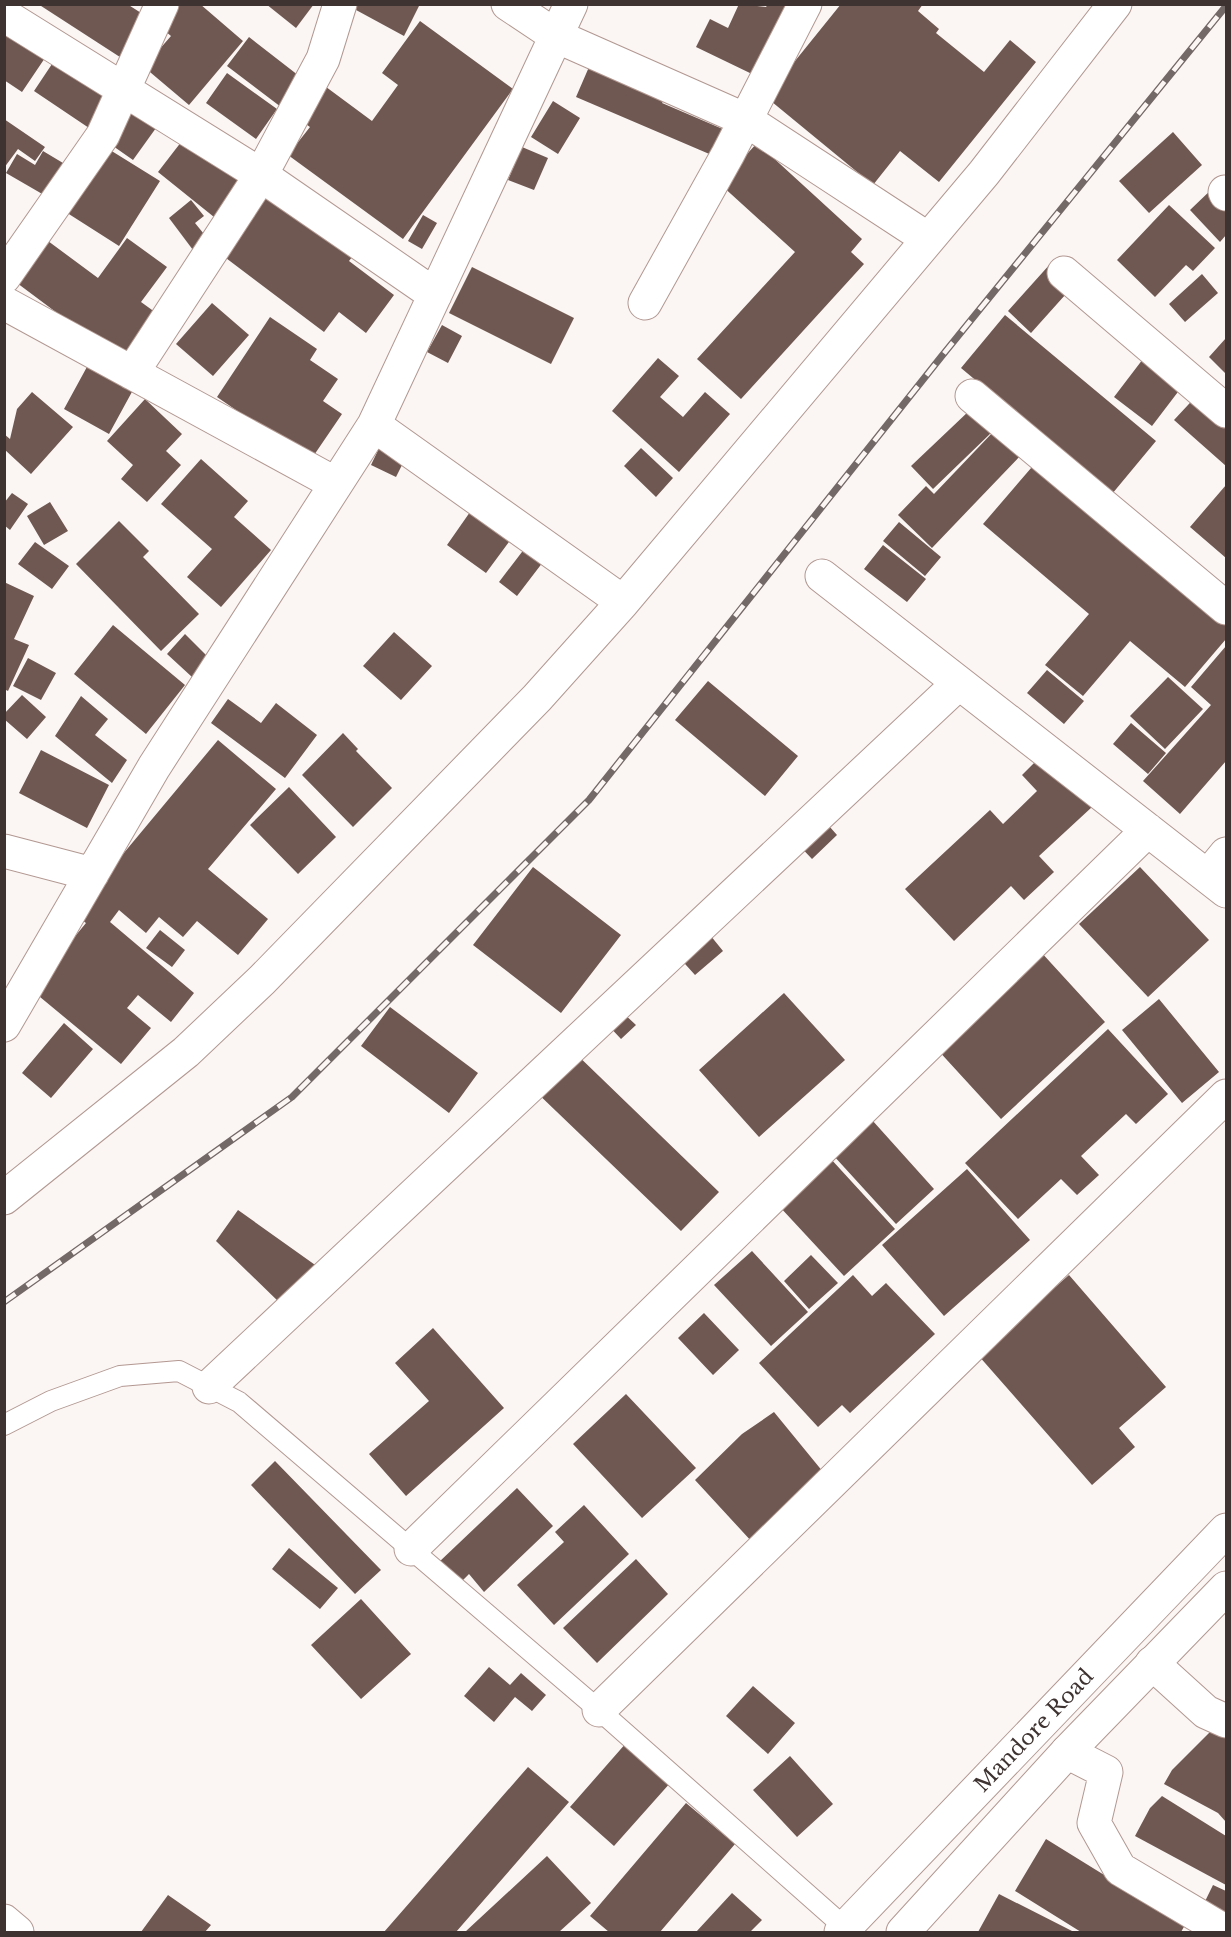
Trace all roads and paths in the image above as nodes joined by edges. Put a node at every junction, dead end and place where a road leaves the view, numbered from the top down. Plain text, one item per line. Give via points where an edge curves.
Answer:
1 (162, 4) edge
2 (340, 4) edge
3 (508, 4) edge
4 (571, 4) edge
5 (805, 4) edge
6 (1115, 4) edge
7 (4, 15) edge
8 (556, 36) junction
9 (124, 89) junction
10 (746, 120) junction
11 (261, 175) junction
12 (928, 239) junction
13 (1064, 273) dead end
14 (4, 277) edge
15 (435, 295) junction
16 (4, 303) edge
17 (645, 303) dead end
18 (132, 373) junction
19 (972, 396) dead end
20 (1227, 411) edge
21 (374, 425) junction
22 (336, 484) junction
23 (822, 576) dead end
24 (623, 602) junction
25 (1227, 608) edge
26 (960, 682) junction
27 (1148, 830) junction
28 (4, 851) edge
29 (92, 874) junction
30 (1220, 874) edge
31 (4, 1025) edge
32 (1227, 1096) edge
33 (4, 1198) edge
34 (208, 1386) junction
35 (4, 1425) edge
36 (1227, 1530) edge
37 (411, 1549) junction
38 (1227, 1588) edge
39 (1152, 1663) junction
40 (598, 1710) junction
41 (1227, 1721) edge
42 (1067, 1752) junction
43 (4, 1921) edge
44 (845, 1931) edge
45 (17, 1932) edge
46 (903, 1932) edge
47 (1226, 1932) edge

1 - 9 main road
2 - 11 main road via 323,58
3 - 8 main road
4 - 8 main road
5 - 10 main road
6 - 12 main road
7 - 9 main road
8 - 10 main road
8 - 15 main road
9 - 11 main road
9 - 14 main road via 103,135
10 - 12 main road
10 - 17 main road
11 - 15 main road
11 - 18 main road
12 - 24 main road
13 - 20 main road
15 - 21 main road
16 - 18 main road
18 - 22 main road
19 - 25 main road
21 - 22 main road
21 - 24 main road
22 - 29 main road via 154,767
23 - 26 main road
24 - 33 main road via 537,698 261,980 186,1052
26 - 27 main road
26 - 34 main road
27 - 30 main road
27 - 37 main road
28 - 29 main road
29 - 31 main road
32 - 40 main road
34 - 35 lane via 179,1371 120,1376 51,1401
34 - 37 lane via 239,1402
36 - 44 main road, Mandore Road
37 - 40 lane
38 - 39 main road, Mandore Road
39 - 41 main road via 1206,1712
39 - 42 main road, Mandore Road
40 - 44 lane
42 - 46 main road, Mandore Road
42 - 47 main road via 1106,1772 1095,1823 1120,1869
43 - 45 main road

